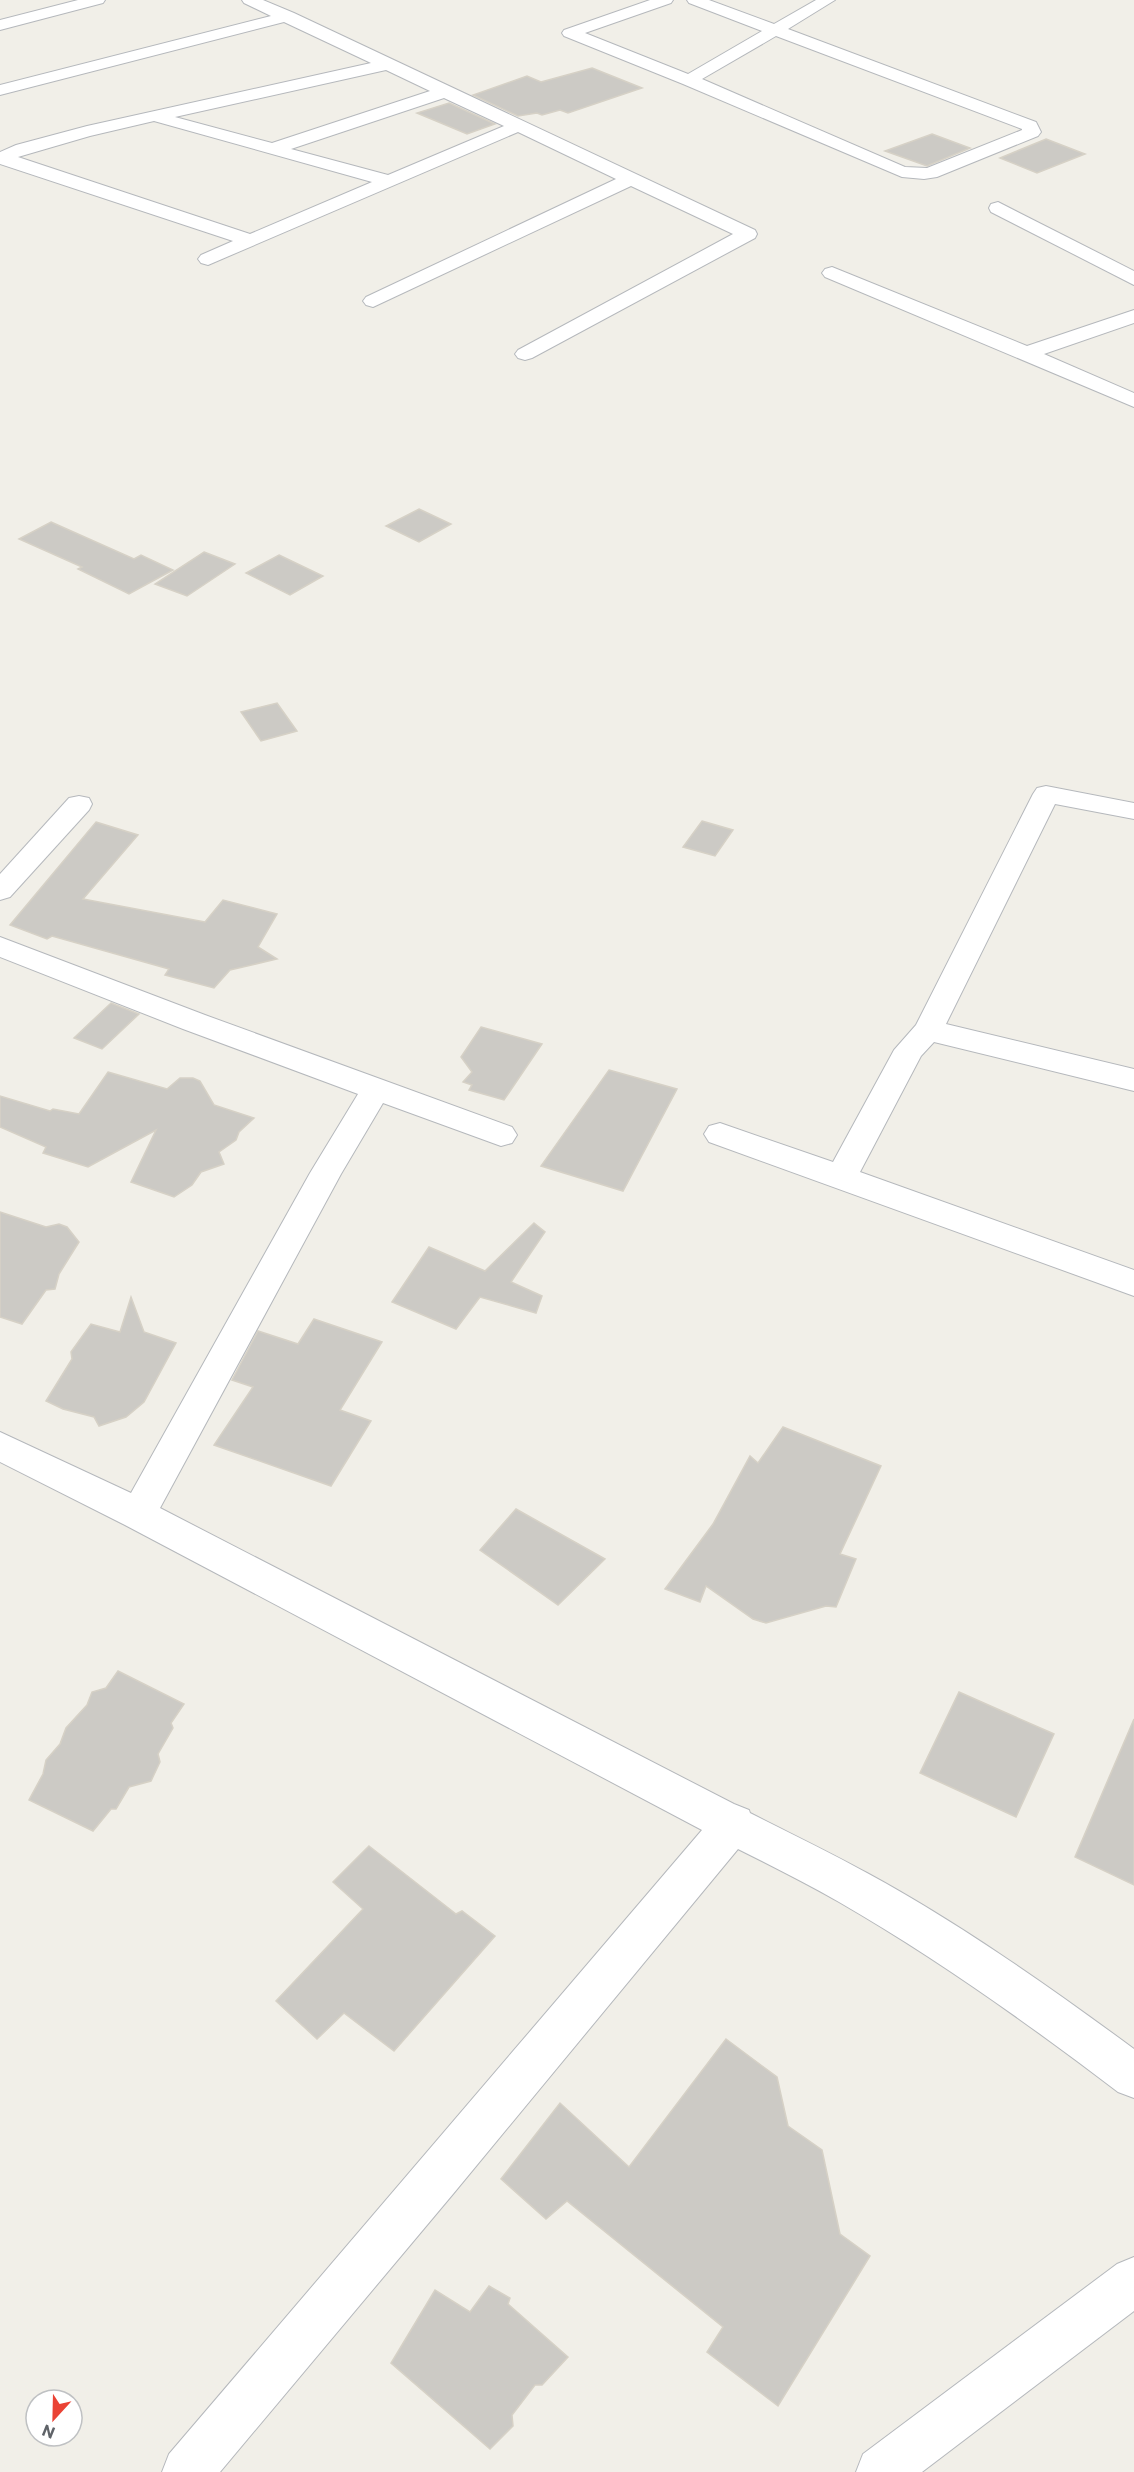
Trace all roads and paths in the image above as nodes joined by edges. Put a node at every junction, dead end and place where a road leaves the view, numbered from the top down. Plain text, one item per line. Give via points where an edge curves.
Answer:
1 (97, 0) edge
2 (250, 0) edge
3 (665, 0) edge
4 (695, 0) edge
5 (827, 0) edge
6 (288, 16) junction
7 (0, 25) edge
8 (773, 31) junction
9 (386, 65) junction
10 (689, 80) junction
11 (0, 90) edge
12 (445, 92) junction
13 (154, 116) junction
14 (518, 126) junction
15 (272, 149) junction
16 (1, 158) edge
17 (631, 180) junction
18 (389, 181) junction
19 (998, 208) dead end
20 (250, 241) junction
21 (208, 259) dead end
22 (832, 273) dead end
23 (1134, 279) edge
24 (373, 301) dead end
25 (1134, 316) edge
26 (1026, 353) junction
27 (525, 354) dead end
28 (1134, 401) edge
29 (79, 804) dead end
30 (1134, 811) edge
31 (0, 891) edge
32 (0, 946) edge
33 (928, 1030) junction
34 (1134, 1080) edge
35 (376, 1089) junction
36 (720, 1134) dead end
37 (501, 1135) dead end
38 (841, 1178) junction
39 (1134, 1283) edge
40 (0, 1446) edge
41 (138, 1514) junction
42 (734, 1823) junction
43 (1134, 2076) edge
44 (1134, 2281) edge
45 (187, 2472) edge
46 (881, 2472) edge

1 - 7 street
2 - 6 street
3 - 10 street via 570,33
4 - 8 street
5 - 8 street
6 - 9 street
6 - 11 street
8 - 10 street
8 - 10 street via 1030,126 1032,132 931,173 902,172
9 - 12 street
9 - 13 street
12 - 14 street
12 - 15 street
13 - 15 street
13 - 16 street via 87,131
14 - 17 street
14 - 18 street
15 - 18 street
16 - 20 street
17 - 24 street
17 - 27 street via 748,234
18 - 20 street
19 - 23 street
20 - 21 street
22 - 26 street
25 - 26 street
26 - 28 street
29 - 31 street
30 - 33 street via 1046,794
32 - 35 street
33 - 34 street
33 - 38 street via 909,1050
35 - 37 street
35 - 41 street
36 - 38 street
38 - 39 street
40 - 41 street
41 - 42 street
42 - 43 street via 854,1888 953,1948
42 - 45 street
44 - 46 street

